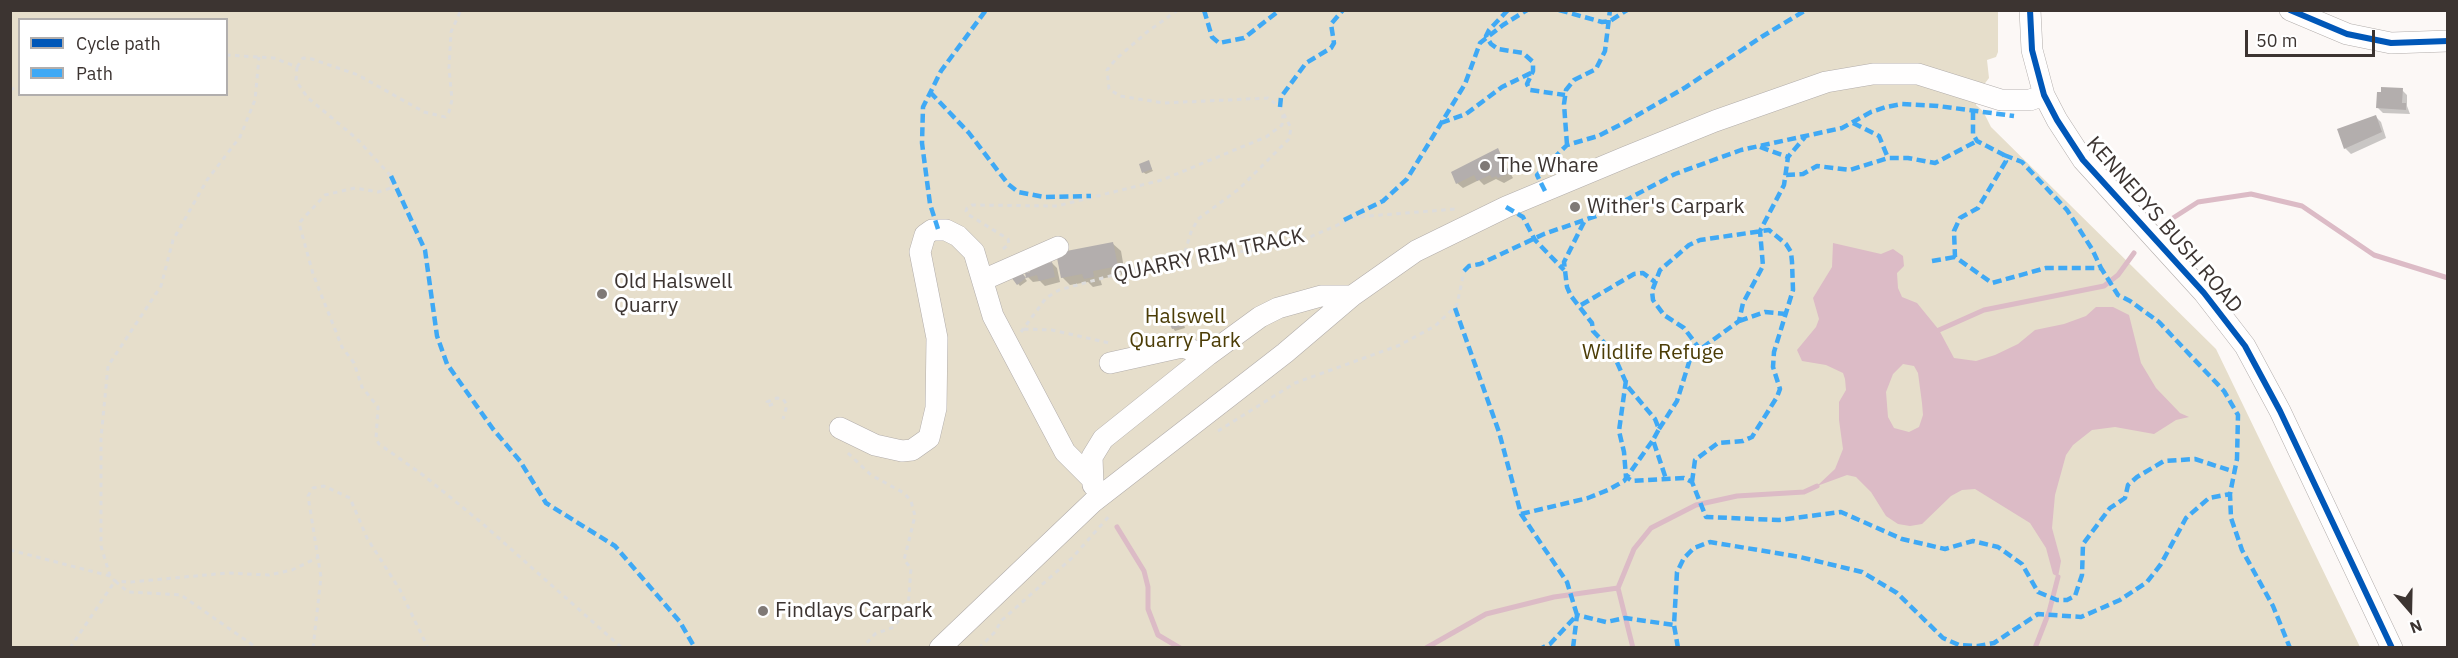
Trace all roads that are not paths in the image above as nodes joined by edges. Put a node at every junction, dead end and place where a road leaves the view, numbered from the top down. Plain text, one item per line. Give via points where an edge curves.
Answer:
1 (2030, 10) edge
2 (2290, 10) edge
3 (2448, 41) edge
4 (2044, 95) junction
5 (1058, 247) dead end
6 (983, 280) junction
7 (1352, 296) junction
8 (1111, 353) road end
9 (1208, 355) junction
10 (849, 432) road end
11 (1092, 479) junction
12 (1093, 502) junction
13 (940, 648) edge
14 (2392, 648) edge

1 - 4 street, KENNEDYS BUSH ROAD via 2032,50
2 - 3 street via 2347,34 2391,43
4 - 7 street via 2030,100 2001,100 1909,73 1826,82 1715,122 1506,207 1405,258
4 - 14 street, KENNEDYS BUSH ROAD via 2083,160 2204,293 2245,346 2286,421
5 - 6 street
6 - 10 street via 977,259 967,244 946,230 932,230 921,241 921,266 935,315 938,358 934,422 929,438 923,445 902,451 875,445
6 - 11 street via 993,316 1017,337 1065,452
7 - 9 street via 1321,296 1278,308
7 - 12 street via 1317,328
8 - 9 street via 1182,347
9 - 11 street via 1102,439 1092,457
11 - 12 street
12 - 13 street

